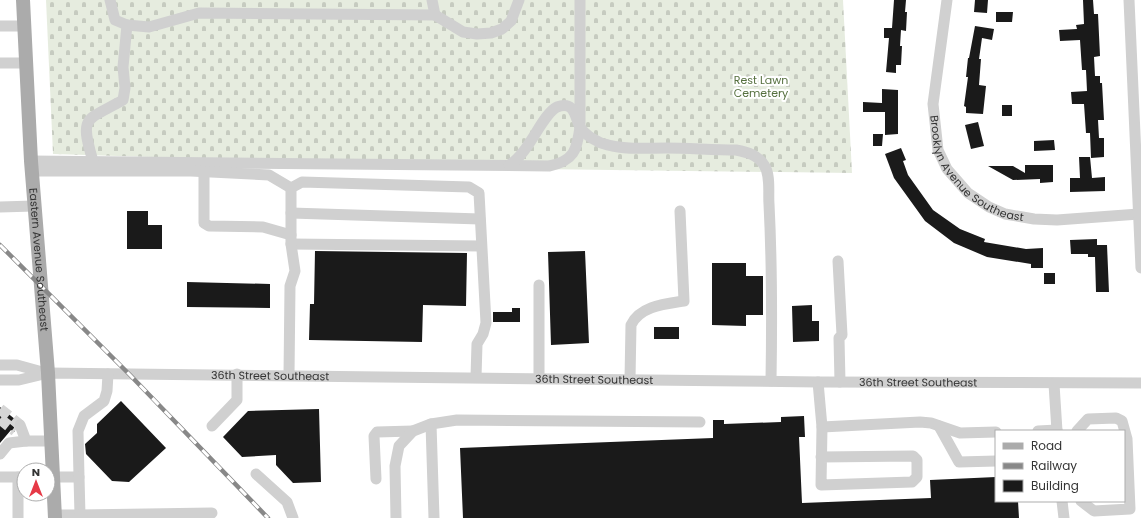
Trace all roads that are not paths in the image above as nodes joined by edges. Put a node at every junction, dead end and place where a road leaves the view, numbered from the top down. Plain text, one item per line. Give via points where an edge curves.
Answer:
1 (23, 0) edge
2 (110, 0) edge
3 (432, 0) edge
4 (519, 0) edge
5 (580, 0) edge
6 (947, 0) edge
7 (1130, 0) edge
8 (435, 15) junction
9 (127, 25) junction
10 (0, 26) edge
11 (24, 26) junction
12 (0, 63) edge
13 (26, 63) junction
14 (580, 127) junction
15 (94, 161) junction
16 (509, 165) junction
17 (31, 166) junction
18 (204, 172) junction
19 (291, 188) junction
20 (34, 206) junction
21 (0, 207) edge
22 (680, 211) dead end
23 (291, 213) junction
24 (1139, 214) junction
25 (480, 219) junction
26 (291, 239) junction
27 (481, 246) junction
28 (838, 262) dead end
29 (1141, 268) edge
30 (539, 285) dead end
31 (0, 365) edge
32 (48, 374) junction
33 (108, 374) junction
34 (237, 374) junction
35 (289, 375) junction
36 (476, 377) junction
37 (538, 378) junction
38 (630, 379) junction
39 (0, 380) edge
40 (771, 381) junction
41 (818, 382) junction
42 (840, 382) junction
43 (1141, 383) edge
44 (1054, 384) junction
45 (700, 422) dead end
46 (431, 424) junction
47 (212, 426) dead end
48 (939, 426) junction
49 (822, 427) junction
50 (17, 428) tunnel mouth
51 (1057, 430) edge
52 (1078, 430) edge
53 (1124, 430) edge
54 (414, 431) junction
55 (995, 432) edge
56 (1125, 432) edge
57 (26, 441) junction
58 (51, 441) junction
59 (0, 454) edge
60 (821, 457) junction
61 (995, 461) edge
62 (51, 462) edge
63 (256, 474) dead end
64 (0, 477) edge
65 (16, 477) edge
66 (56, 477) edge
67 (79, 477) junction
68 (376, 479) dead end
69 (19, 502) edge
70 (53, 502) edge
71 (1062, 502) edge
72 (1082, 502) edge
73 (212, 513) dead end
74 (54, 516) edge
75 (80, 516) edge
76 (18, 518) edge
77 (293, 518) edge
78 (396, 518) edge
79 (434, 518) edge
80 (1064, 518) edge

1 - 11 main road, Eastern Avenue Southeast
2 - 9 street via 116,20
3 - 8 street
4 - 8 street via 511,20 502,29 491,33 463,32
5 - 14 street
6 - 24 street, Brooklyn Avenue Southeast via 933,104 938,150 947,169 968,193 1005,214 1034,219 1057,220
7 - 24 street
8 - 9 street via 199,14 149,27
9 - 15 street via 123,100 93,115 86,127 86,138
10 - 11 street
11 - 13 main road, Eastern Avenue Southeast
12 - 13 street
13 - 17 main road, Eastern Avenue Southeast
14 - 16 street via 578,146 573,154 560,164
14 - 16 street via 572,109 567,106 556,108 522,154
14 - 40 street via 593,139 608,145 626,148 736,150 759,159 765,166 768,175 770,229
15 - 16 street
15 - 17 street
17 - 18 street
17 - 20 main road, Eastern Avenue Southeast
18 - 19 street via 269,176
18 - 26 street via 204,223 209,226 262,227
19 - 23 street
19 - 25 street via 302,182 469,187 479,193
20 - 21 street
20 - 32 main road, Eastern Avenue Southeast
22 - 38 street via 684,301 652,307 634,318 631,325
23 - 25 street
23 - 26 street
24 - 29 street
25 - 27 street
26 - 27 street
26 - 35 street via 295,271 290,286
27 - 36 street via 486,323 477,344
28 - 42 street via 842,335 839,338
30 - 37 street
31 - 32 street, 36th Street Southeast via 17,365
32 - 33 street, 36th Street Southeast
32 - 39 street, 36th Street Southeast via 19,380
32 - 58 main road, Eastern Avenue Southeast
33 - 34 street, 36th Street Southeast
33 - 67 street via 104,401 84,416 78,430
34 - 35 street, 36th Street Southeast
34 - 47 street via 236,400
35 - 36 street, 36th Street Southeast
36 - 37 street, 36th Street Southeast
37 - 38 street, 36th Street Southeast
38 - 40 street, 36th Street Southeast
40 - 41 street, 36th Street Southeast
41 - 42 street, 36th Street Southeast
41 - 49 street
42 - 44 street, 36th Street Southeast
43 - 44 street, 36th Street Southeast
44 - 51 street
45 - 46 street via 457,420
46 - 54 street
46 - 79 street
48 - 49 street via 920,422
48 - 55 street via 960,433
48 - 61 street via 959,462
49 - 60 street
50 - 57 street
52 - 53 street via 1088,419 1116,418 1122,421
54 - 68 street via 377,432 374,436
54 - 78 street via 399,446 395,466
56 - 72 street via 1130,508 1094,511
57 - 58 street
57 - 59 street via 9,443
58 - 62 main road, Eastern Avenue Southeast
60 - 60 street via 821,484 912,482 918,477 917,460 913,456
63 - 77 street via 287,502
64 - 65 street
66 - 67 street
67 - 75 street
69 - 76 street
70 - 74 main road, Eastern Avenue Southeast
71 - 80 street
73 - 75 street
74 - 75 street

